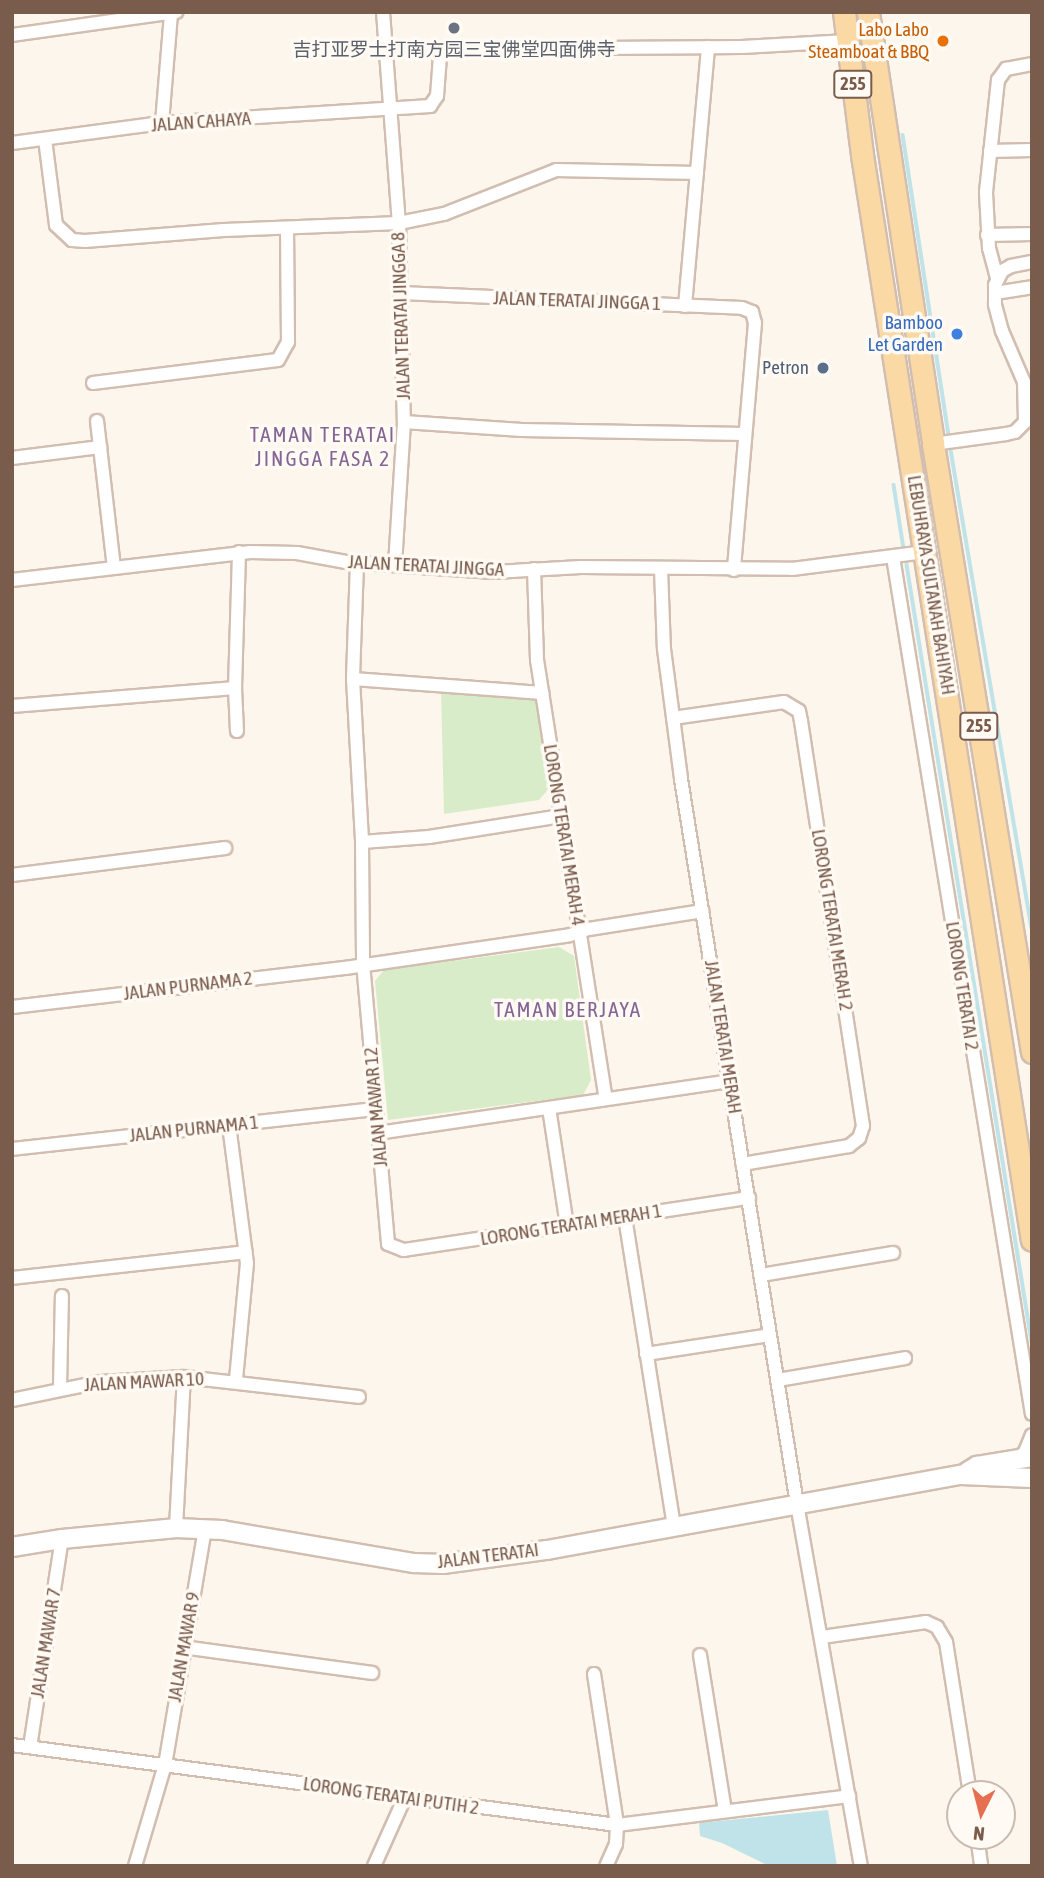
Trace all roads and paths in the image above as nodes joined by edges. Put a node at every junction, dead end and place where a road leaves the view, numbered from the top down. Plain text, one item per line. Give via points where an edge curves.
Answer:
1 (383, 12) edge
2 (844, 12) edge
3 (868, 12) edge
4 (174, 13) edge
5 (12, 36) edge
6 (848, 41) junction
7 (708, 47) junction
8 (1032, 64) edge
9 (390, 109) junction
10 (162, 123) junction
11 (45, 139) junction
12 (12, 143) edge
13 (1032, 150) edge
14 (990, 151) junction
15 (696, 173) junction
16 (894, 188) junction
17 (399, 223) junction
18 (287, 229) junction
19 (1032, 234) edge
20 (987, 235) junction
21 (1032, 262) edge
22 (881, 275) junction
23 (997, 278) junction
24 (1032, 287) edge
25 (401, 293) junction
26 (995, 293) junction
27 (912, 294) junction
28 (685, 306) junction
29 (1028, 382) edge
30 (93, 383) dead end
31 (97, 421) dead end
32 (404, 422) junction
33 (745, 434) junction
34 (933, 444) junction
35 (100, 447) junction
36 (910, 448) junction
37 (12, 458) edge
38 (239, 552) junction
39 (925, 552) junction
40 (893, 557) junction
41 (357, 563) junction
42 (395, 565) junction
43 (114, 567) junction
44 (534, 569) junction
45 (661, 569) junction
46 (734, 570) junction
47 (12, 580) edge
48 (353, 680) junction
49 (235, 688) junction
50 (542, 693) junction
51 (12, 706) edge
52 (673, 718) junction
53 (237, 731) dead end
54 (561, 816) junction
55 (362, 842) junction
56 (225, 848) dead end
57 (12, 874) edge
58 (702, 911) junction
59 (580, 932) junction
60 (363, 964) junction
61 (12, 1007) edge
62 (1028, 1007) edge
63 (1032, 1052) edge
64 (730, 1081) junction
65 (606, 1099) junction
66 (549, 1108) junction
67 (376, 1109) junction
68 (229, 1125) junction
69 (379, 1133) junction
70 (12, 1149) edge
71 (743, 1164) junction
72 (749, 1198) junction
73 (625, 1217) junction
74 (567, 1225) junction
75 (1032, 1240) edge
76 (393, 1248) joint
77 (246, 1252) junction
78 (893, 1253) dead end
79 (761, 1275) junction
80 (12, 1279) edge
81 (61, 1296) dead end
82 (770, 1335) junction
83 (646, 1354) junction
84 (905, 1358) dead end
85 (184, 1377) junction
86 (236, 1380) junction
87 (778, 1380) junction
88 (60, 1388) junction
89 (359, 1396) dead end
90 (12, 1399) edge
91 (1032, 1414) edge
92 (1032, 1435) edge
93 (1024, 1458) edge
94 (961, 1475) junction
95 (1032, 1478) edge
96 (797, 1504) junction
97 (674, 1525) junction
98 (176, 1528) junction
99 (205, 1529) junction
100 (62, 1539) junction
101 (12, 1547) edge
102 (822, 1637) junction
103 (183, 1647) junction
104 (700, 1656) dead end
105 (372, 1673) dead end
106 (594, 1674) dead end
107 (12, 1745) edge
108 (30, 1747) junction
109 (165, 1765) junction
110 (968, 1780) edge
111 (849, 1796) junction
112 (405, 1797) junction
113 (725, 1811) junction
114 (617, 1825) junction
115 (135, 1866) edge
116 (374, 1866) edge
117 (606, 1866) edge
118 (861, 1866) edge

1 - 9 street, JALAN TERATAI JINGGA 8
2 - 6 main road, LEBUHRAYA SULTANAH BAHIYAH / 255
3 - 16 main road, LEBUHRAYA SULTANAH BAHIYAH / 255
4 - 5 street
4 - 10 street
6 - 7 street
6 - 22 main road, LEBUHRAYA SULTANAH BAHIYAH / 255
7 - 9 street, JALAN CAHAYA via 452,49 440,57 434,104
7 - 15 street
8 - 14 street via 1001,73
9 - 10 street, JALAN CAHAYA
9 - 17 street, JALAN TERATAI JINGGA 8
10 - 11 street, JALAN CAHAYA
11 - 12 street, JALAN CAHAYA
11 - 18 street via 56,225 72,240
13 - 14 street
14 - 20 street
15 - 17 street via 556,170 444,214
15 - 28 street
16 - 22 main road via 895,269
16 - 27 main road, LEBUHRAYA SULTANAH BAHIYAH / 255
17 - 18 street
17 - 25 street, JALAN TERATAI JINGGA 8
18 - 30 street via 288,342 278,360
19 - 20 street
20 - 23 street
21 - 23 street via 1011,266
22 - 36 main road, LEBUHRAYA SULTANAH BAHIYAH / 255
23 - 26 street
24 - 26 street
25 - 28 street, JALAN TERATAI JINGGA 1
25 - 32 street, JALAN TERATAI JINGGA 8
26 - 29 street via 1002,331
27 - 34 main road, LEBUHRAYA SULTANAH BAHIYAH / 255
27 - 36 main road via 900,297 897,307 911,401
28 - 33 street, JALAN TERATAI JINGGA 1 via 752,312 755,323
29 - 34 street via 1025,422 1015,432
31 - 35 street
32 - 33 street via 522,430
32 - 42 street, JALAN TERATAI JINGGA 8
33 - 46 street
34 - 62 main road, LEBUHRAYA SULTANAH BAHIYAH / 255
35 - 37 street
35 - 43 street
36 - 39 main road, LEBUHRAYA SULTANAH BAHIYAH / 255
38 - 41 street, JALAN TERATAI JINGGA via 297,553
38 - 43 street, JALAN TERATAI JINGGA
38 - 49 street
39 - 40 street, JALAN TERATAI JINGGA
39 - 75 main road, LEBUHRAYA SULTANAH BAHIYAH / 255
40 - 46 street, JALAN TERATAI JINGGA via 792,569
40 - 91 street, LORONG TERATAI 2
41 - 42 street, JALAN TERATAI JINGGA
41 - 48 street, JALAN MAWAR 12
42 - 44 street, JALAN TERATAI JINGGA via 494,572
43 - 47 street, JALAN TERATAI JINGGA
44 - 45 street, JALAN TERATAI JINGGA
44 - 50 street, LORONG TERATAI MERAH 4 via 534,634
45 - 46 street, JALAN TERATAI JINGGA
45 - 52 street, JALAN TERATAI MERAH
48 - 50 street
48 - 55 street, JALAN MAWAR 12
49 - 51 street
49 - 53 street
50 - 54 street, LORONG TERATAI MERAH 4
52 - 58 street, JALAN TERATAI MERAH
52 - 71 street, LORONG TERATAI MERAH 2 via 784,702 799,712 803,734 863,1126 859,1138 849,1146
54 - 55 street via 429,837
54 - 59 street, LORONG TERATAI MERAH 4
55 - 60 street, JALAN MAWAR 12
56 - 57 street
58 - 59 street, JALAN PURNAMA 2
58 - 64 street, JALAN TERATAI MERAH
59 - 60 street, JALAN PURNAMA 2
59 - 65 street, LORONG TERATAI MERAH 4
60 - 61 street, JALAN PURNAMA 2
60 - 67 street, JALAN MAWAR 12
62 - 63 main road, LEBUHRAYA SULTANAH BAHIYAH / 255
64 - 65 street
64 - 71 street, JALAN TERATAI MERAH
65 - 66 street
66 - 69 street
66 - 74 street
67 - 68 street, JALAN PURNAMA 1
67 - 69 street, JALAN MAWAR 12
68 - 70 street, JALAN PURNAMA 1
68 - 77 street
69 - 76 street, JALAN MAWAR 12 via 386,1239
71 - 72 street, JALAN TERATAI MERAH
72 - 73 street, LORONG TERATAI MERAH 1
72 - 79 street, JALAN TERATAI MERAH
73 - 74 street, LORONG TERATAI MERAH 1
73 - 83 street
74 - 76 street, LORONG TERATAI MERAH 1
77 - 80 street
77 - 86 street
78 - 79 street
79 - 82 street, JALAN TERATAI MERAH
81 - 88 street
82 - 83 street
82 - 87 street, JALAN TERATAI MERAH
83 - 97 street
84 - 87 street
85 - 86 street, JALAN MAWAR 10
85 - 88 street, JALAN MAWAR 10
85 - 98 street
86 - 89 street, JALAN MAWAR 10
87 - 96 street, JALAN TERATAI MERAH
88 - 90 street, JALAN MAWAR 10
92 - 93 street
93 - 94 street, JALAN TERATAI via 977,1466
94 - 95 street, JALAN TERATAI
94 - 96 street, JALAN TERATAI
96 - 97 street, JALAN TERATAI
96 - 102 street, JALAN TERATAI MERAH
97 - 99 street, JALAN TERATAI via 547,1550 443,1564
98 - 99 street, JALAN TERATAI
98 - 100 street, JALAN TERATAI
99 - 103 street, JALAN MAWAR 9
100 - 101 street, JALAN TERATAI
100 - 108 street, JALAN MAWAR 7
102 - 110 street via 926,1622 937,1627 947,1642
102 - 111 street, JALAN TERATAI MERAH
103 - 105 street
103 - 109 street, JALAN MAWAR 9
104 - 113 street
106 - 114 street
107 - 108 street, LORONG TERATAI PUTIH 2
108 - 109 street, LORONG TERATAI PUTIH 2
109 - 112 street, LORONG TERATAI PUTIH 2
109 - 115 street, JALAN MAWAR 9
111 - 113 street, LORONG TERATAI PUTIH 2
111 - 118 street, JALAN TERATAI MERAH
112 - 114 street, LORONG TERATAI PUTIH 2
112 - 116 street
113 - 114 street, LORONG TERATAI PUTIH 2
114 - 117 street via 616,1844

